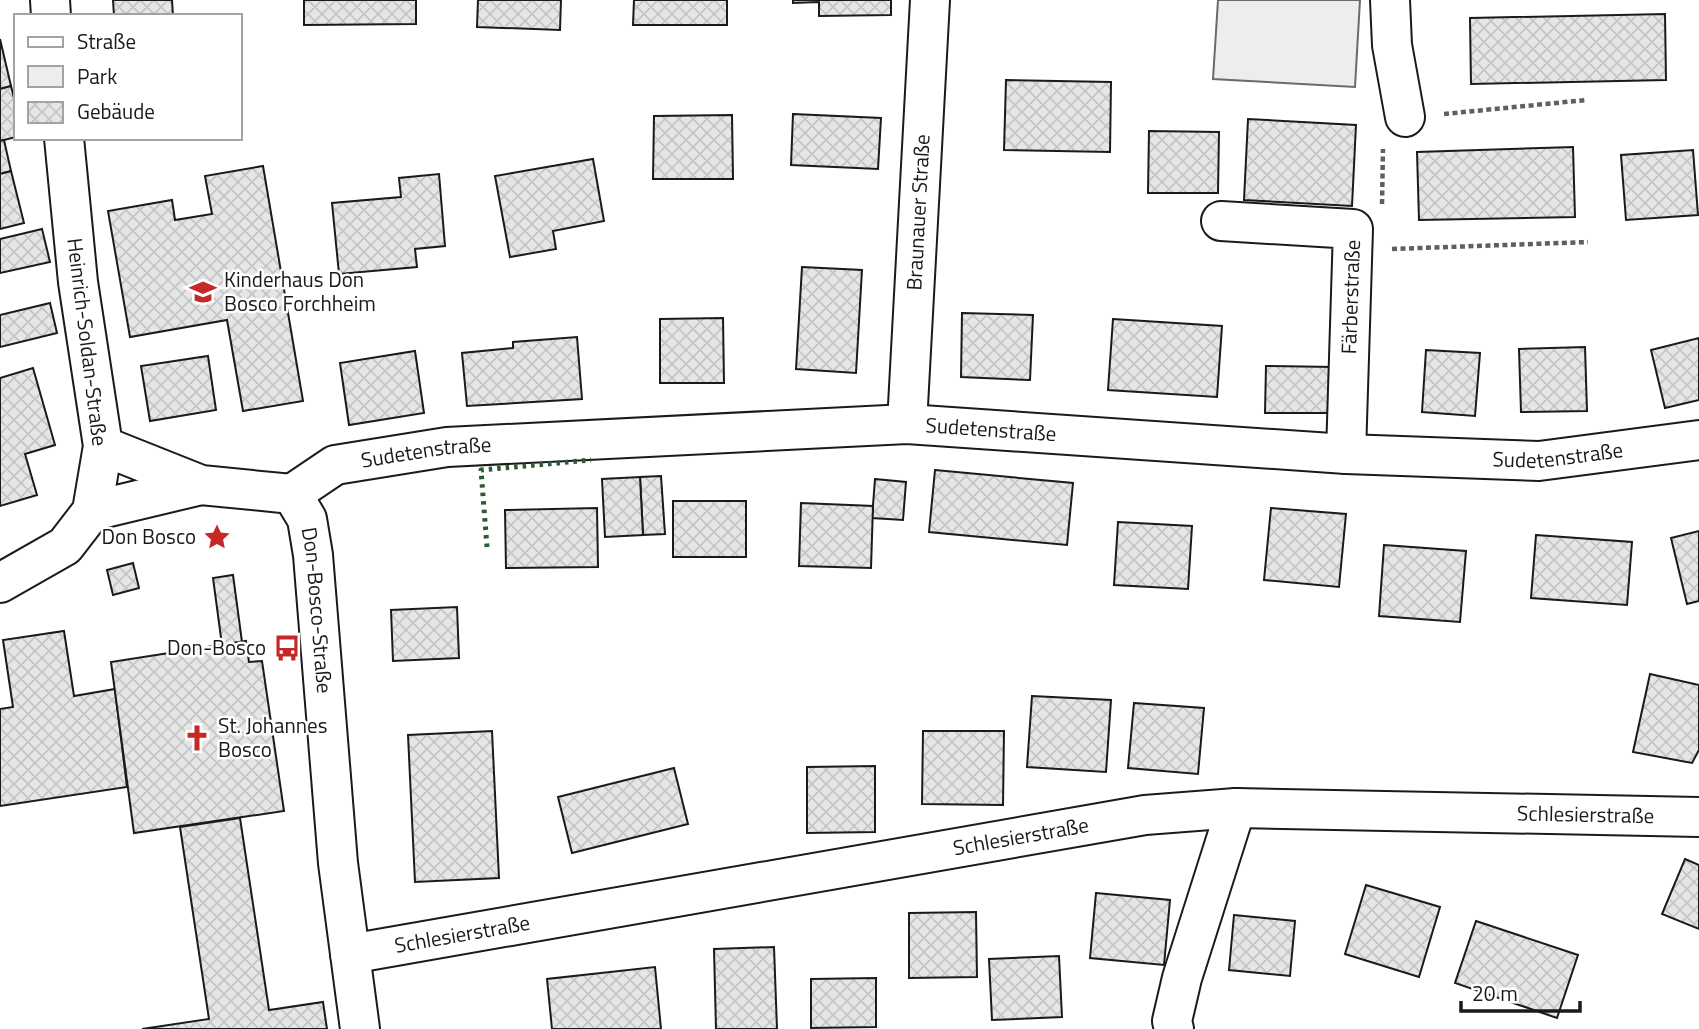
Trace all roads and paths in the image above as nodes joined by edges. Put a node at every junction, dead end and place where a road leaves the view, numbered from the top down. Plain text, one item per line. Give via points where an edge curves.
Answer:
1 (930, 0) edge
2 (1390, 0) edge
3 (1586, 100) dead end
4 (1404, 110) junction
5 (64, 140) edge
6 (1222, 221) dead end
7 (1367, 230) junction
8 (1588, 242) dead end
9 (907, 424) junction
10 (1699, 440) edge
11 (103, 446) junction
12 (1346, 454) junction
13 (201, 485) junction
14 (292, 494) junction
15 (92, 511) junction
16 (0, 583) edge
17 (1237, 808) junction
18 (1699, 817) edge
19 (350, 954) junction
20 (360, 1029) edge
21 (1174, 1029) edge

1 - 9 street, Braunauer Straße
2 - 4 street via 1392,45
3 - 4 path
4 - 7 path via 1383,110
5 - 11 street, Heinrich-Soldan-Straße via 78,282
6 - 7 street, Färberstraße
7 - 8 path via 1382,249
7 - 12 street, Färberstraße
9 - 12 street, Sudetenstraße
9 - 14 street, Sudetenstraße via 447,447 335,465
10 - 12 street, Sudetenstraße via 1539,461
11 - 13 street
11 - 15 street, Heinrich-Soldan-Straße
13 - 14 street
13 - 15 street
14 - 19 street, Don-Bosco-Straße via 307,519 313,555 338,863
15 - 16 street, Heinrich-Soldan-Straße via 65,546
17 - 18 street, Schlesierstraße
17 - 19 street, Schlesierstraße via 1145,815
17 - 21 street via 1182,978
19 - 20 street, Don-Bosco-Straße

